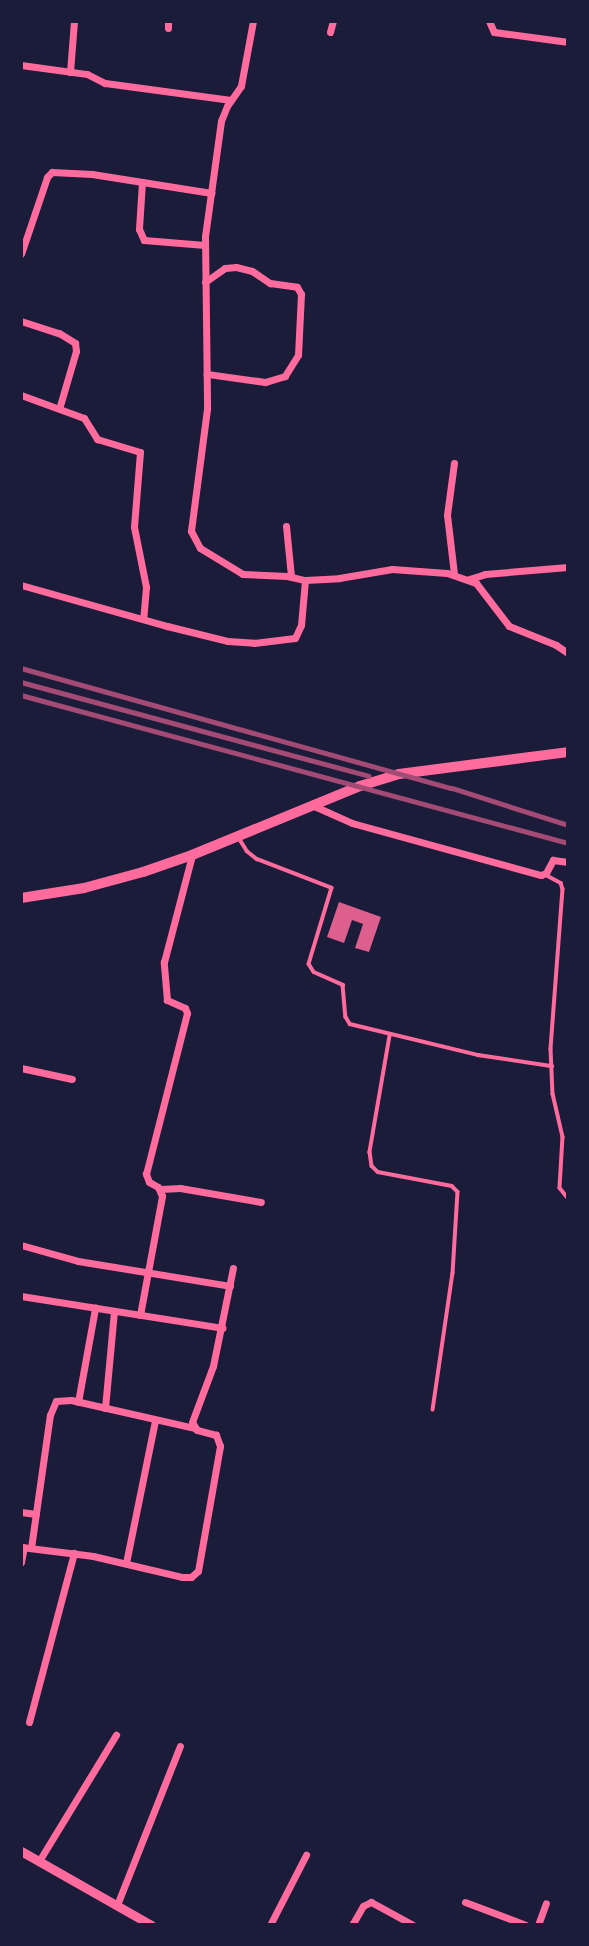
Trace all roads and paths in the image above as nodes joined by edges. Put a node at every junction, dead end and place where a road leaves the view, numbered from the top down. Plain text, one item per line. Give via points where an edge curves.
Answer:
1 (74, 21) edge
2 (253, 21) edge
3 (333, 21) edge
4 (489, 21) edge
5 (330, 32) dead end
6 (568, 42) edge
7 (21, 65) edge
8 (70, 72) junction
9 (231, 100) junction
10 (142, 182) junction
11 (212, 193) junction
12 (205, 245) junction
13 (21, 254) edge
14 (205, 282) junction
15 (21, 321) edge
16 (207, 374) junction
17 (21, 395) edge
18 (60, 409) junction
19 (454, 463) dead end
20 (286, 526) dead end
21 (568, 566) edge
22 (454, 575) junction
23 (291, 576) junction
24 (469, 579) junction
25 (304, 580) junction
26 (21, 585) edge
27 (143, 620) junction
28 (568, 653) edge
29 (568, 752) edge
30 (314, 806) junction
31 (238, 837) junction
32 (192, 855) junction
33 (568, 862) edge
34 (544, 874) junction
35 (565, 886) edge
36 (21, 898) edge
37 (390, 1036) junction
38 (552, 1066) junction
39 (21, 1068) edge
40 (72, 1079) dead end
41 (161, 1189) junction
42 (568, 1199) edge
43 (261, 1202) dead end
44 (21, 1245) edge
45 (233, 1268) dead end
46 (147, 1272) junction
47 (230, 1286) junction
48 (21, 1296) edge
49 (95, 1308) junction
50 (114, 1311) junction
51 (139, 1315) junction
52 (222, 1328) junction
53 (78, 1402) junction
54 (106, 1408) junction
55 (433, 1410) dead end
56 (155, 1420) junction
57 (194, 1428) junction
58 (21, 1512) edge
59 (36, 1514) junction
60 (25, 1547) edge
61 (74, 1553) junction
62 (21, 1562) edge
63 (126, 1563) junction
64 (29, 1722) dead end
65 (116, 1735) dead end
66 (180, 1746) dead end
67 (21, 1851) edge
68 (306, 1855) dead end
69 (39, 1861) junction
70 (465, 1902) dead end
71 (546, 1903) dead end
72 (117, 1905) junction
73 (150, 1925) edge
74 (270, 1925) edge
75 (352, 1925) edge
76 (413, 1925) edge
77 (526, 1925) edge
78 (538, 1925) edge

1 - 8 street
2 - 9 street via 243,81
3 - 5 street
4 - 6 street via 494,32
7 - 8 street
8 - 9 street via 90,74 105,83
9 - 11 street via 221,121
10 - 11 street
10 - 12 street via 139,229 144,240
10 - 13 street via 50,173
11 - 12 street
12 - 14 street
14 - 16 street
14 - 16 street via 225,268 243,268 270,283 297,287 301,294 298,355 285,376 265,382
15 - 18 street via 59,332 75,343
16 - 23 street via 193,538 211,557 243,575
17 - 18 street
18 - 27 street via 83,418 97,439 140,452 134,527 146,587
19 - 22 street via 447,515
20 - 23 street
21 - 24 street
22 - 24 street
22 - 25 street via 392,569
23 - 25 street
24 - 28 street via 509,626
25 - 27 street via 301,625 292,639 228,641
26 - 27 street
29 - 30 main road via 399,774
30 - 31 main road
30 - 34 street via 395,836
31 - 32 main road
31 - 37 lane via 257,859 331,886 333,895 310,968 343,985 350,1024
32 - 36 main road via 95,886
32 - 41 street via 164,962 167,1000 185,1007 187,1013 146,1174 149,1182
33 - 34 street via 553,860
34 - 35 lane
35 - 38 lane
37 - 38 lane
37 - 55 lane via 370,1152 372,1166 378,1172 452,1186 458,1192 453,1273
38 - 42 lane via 563,1137 560,1188
39 - 40 street
41 - 43 street via 176,1187
41 - 46 street
44 - 46 street via 70,1260
45 - 47 street
46 - 47 street
46 - 51 street
47 - 52 street
48 - 49 street
49 - 50 street
49 - 53 street
50 - 51 street
50 - 54 street
51 - 52 street
52 - 57 street via 193,1418
53 - 54 street
53 - 59 street via 61,1400 51,1409
54 - 56 street
56 - 57 street
56 - 63 street
57 - 63 street via 216,1435 220,1446 198,1571 182,1577
58 - 59 street
59 - 60 street
60 - 61 street
60 - 62 street
61 - 63 street
61 - 64 street
65 - 69 street
66 - 72 street
67 - 69 street
68 - 74 street
69 - 72 street
70 - 77 street
71 - 78 street
72 - 73 street
75 - 76 street via 360,1909 371,1902

